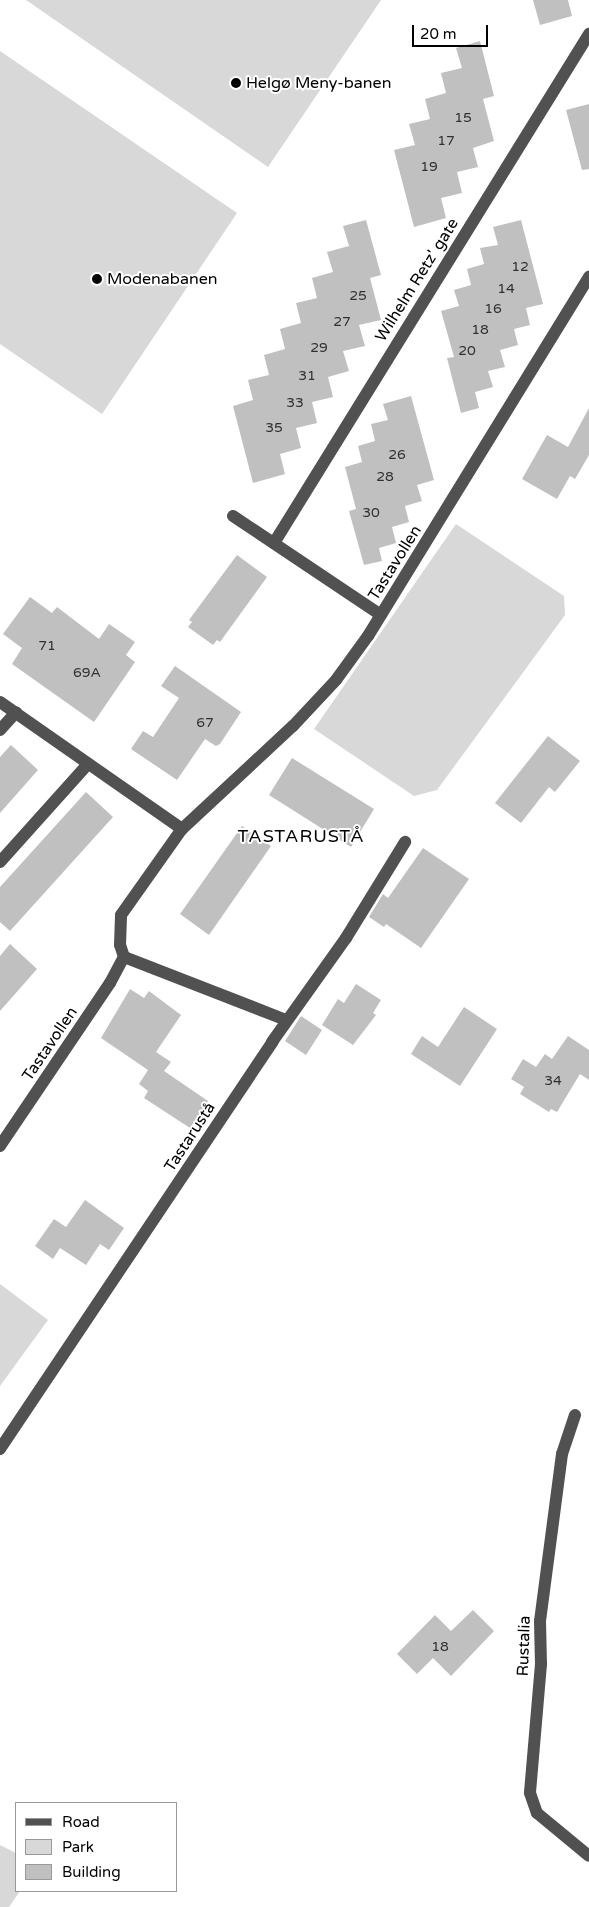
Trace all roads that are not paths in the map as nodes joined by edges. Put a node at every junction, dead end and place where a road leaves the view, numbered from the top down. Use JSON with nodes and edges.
{"nodes":[{"id":1,"x":589,"y":34,"type":"edge"},
{"id":2,"x":589,"y":277,"type":"edge"},
{"id":3,"x":233,"y":516,"type":"dead end"},
{"id":4,"x":274,"y":543,"type":"junction"},
{"id":5,"x":381,"y":615,"type":"junction"},
{"id":6,"x":0,"y":702,"type":"edge"},
{"id":7,"x":16,"y":712,"type":"junction"},
{"id":8,"x":0,"y":730,"type":"edge"},
{"id":9,"x":88,"y":764,"type":"junction"},
{"id":10,"x":182,"y":829,"type":"junction"},
{"id":11,"x":405,"y":842,"type":"dead end"},
{"id":12,"x":0,"y":862,"type":"edge"},
{"id":13,"x":124,"y":957,"type":"junction"},
{"id":14,"x":286,"y":1020,"type":"junction"},
{"id":15,"x":0,"y":1146,"type":"edge"},
{"id":16,"x":576,"y":1415,"type":"dead end"},
{"id":17,"x":0,"y":1449,"type":"edge"},
{"id":18,"x":589,"y":1856,"type":"edge"}],
"edges":[{"from":1,"to":4,"type":"street","name":"Wilhelm Retz' gate"},
{"from":2,"to":5,"type":"street","name":"Tastavollen"},
{"from":3,"to":4,"type":"street"},
{"from":4,"to":5,"type":"street"},
{"from":5,"to":10,"type":"street","name":"Tastavollen"},
{"from":6,"to":7,"type":"street"},
{"from":7,"to":8,"type":"street"},
{"from":7,"to":9,"type":"street"},
{"from":9,"to":10,"type":"street"},
{"from":9,"to":12,"type":"street"},
{"from":10,"to":13,"type":"street","name":"Tastavollen"},
{"from":11,"to":14,"type":"street","name":"Tastarustå"},
{"from":13,"to":14,"type":"street"},
{"from":13,"to":15,"type":"street","name":"Tastavollen"},
{"from":14,"to":17,"type":"street","name":"Tastarustå"},
{"from":16,"to":18,"type":"street","name":"Rustalia"}]}
